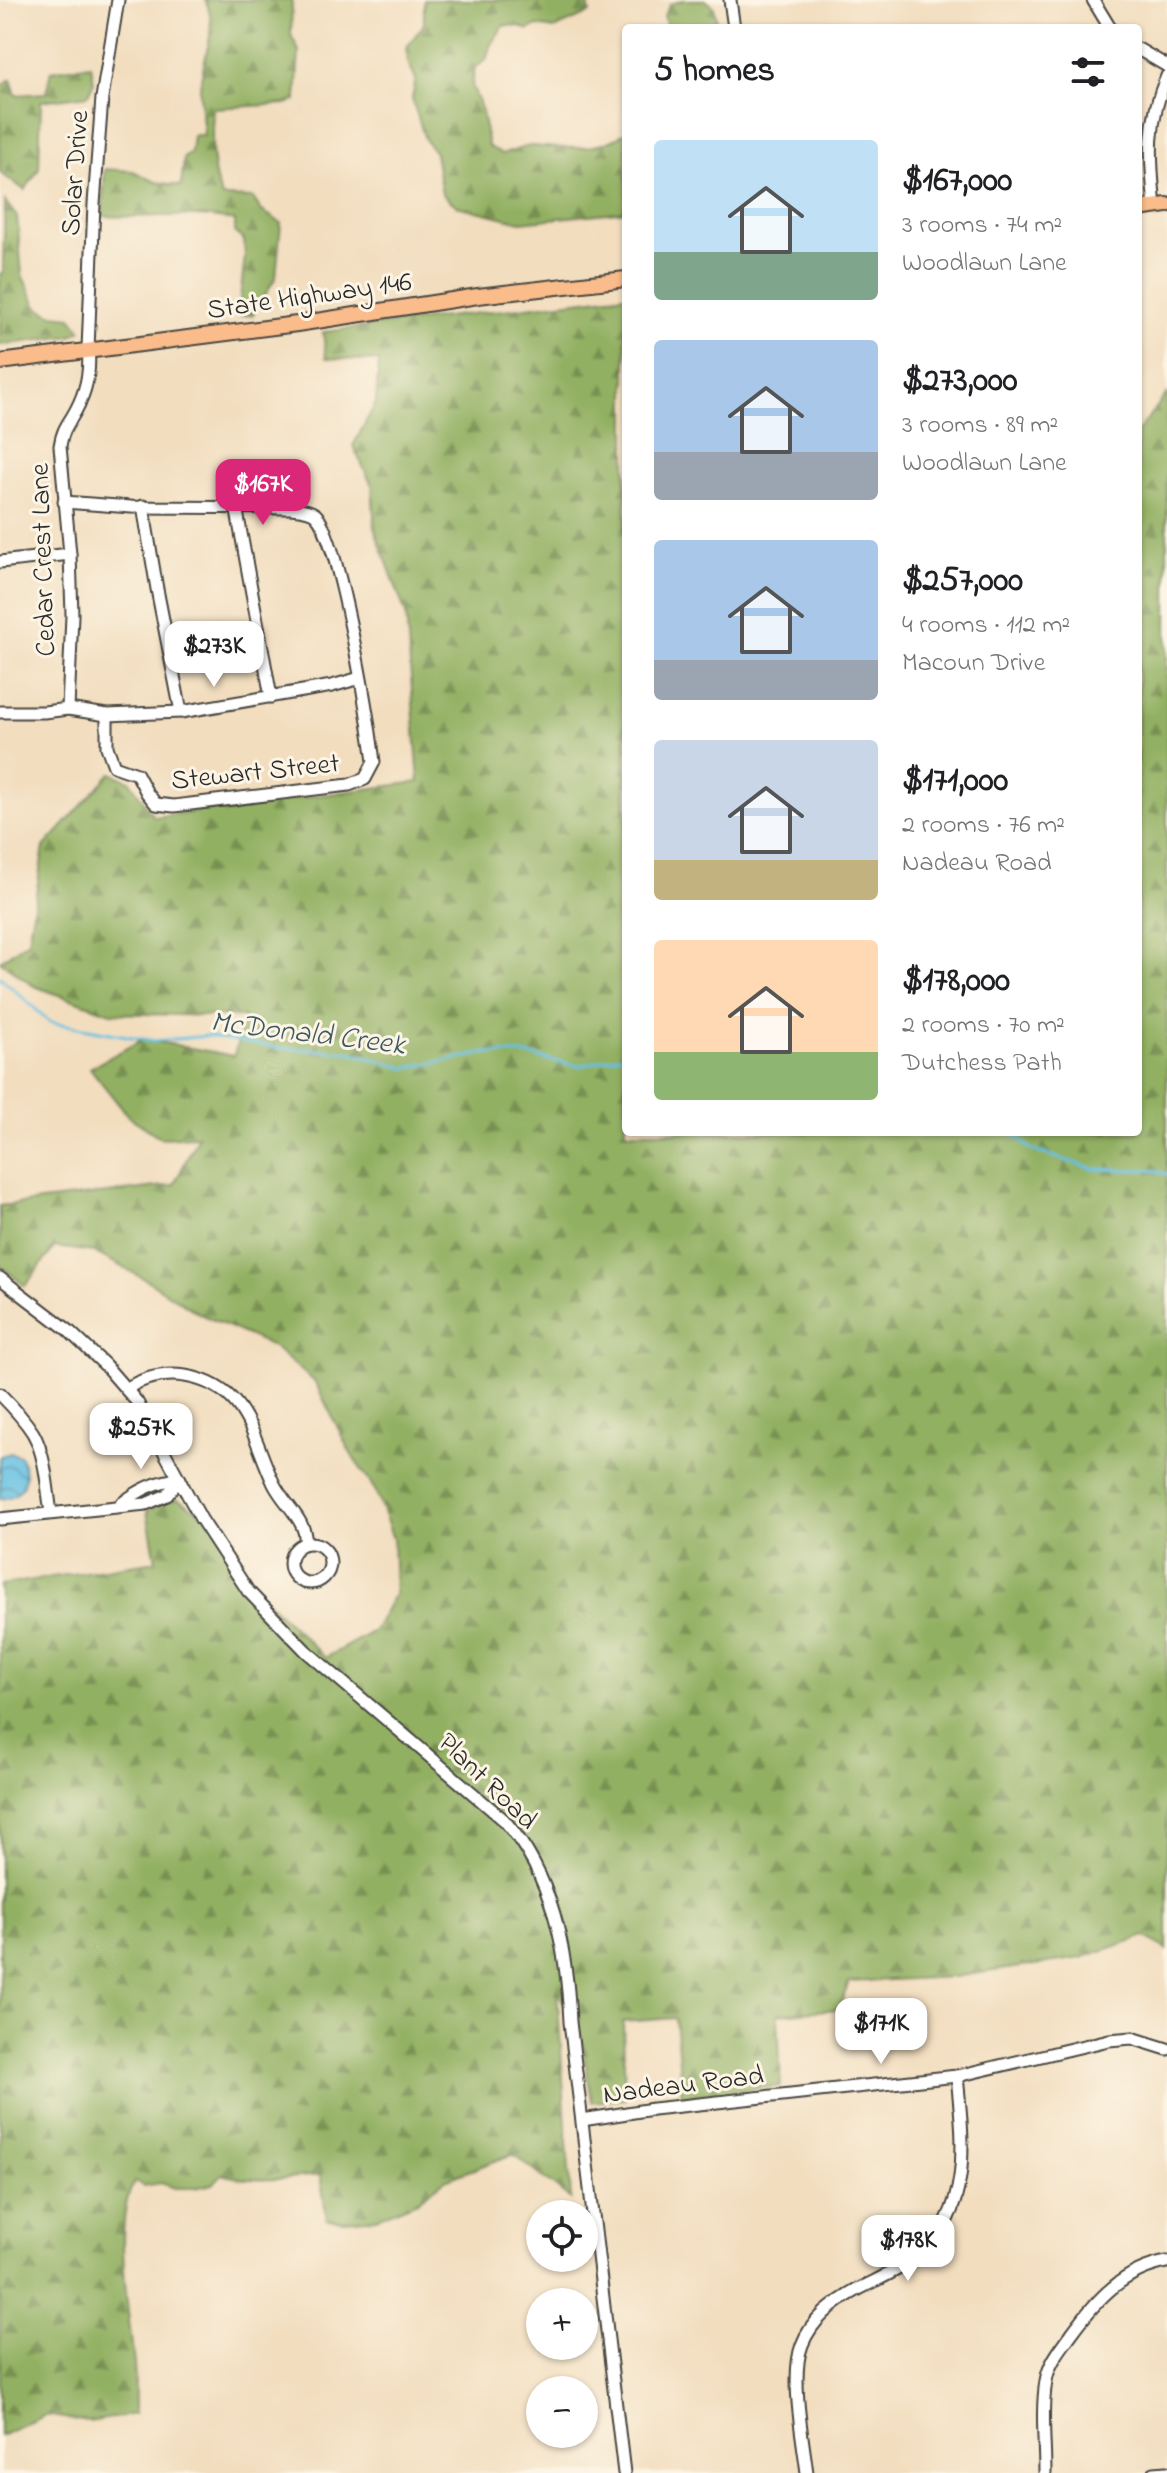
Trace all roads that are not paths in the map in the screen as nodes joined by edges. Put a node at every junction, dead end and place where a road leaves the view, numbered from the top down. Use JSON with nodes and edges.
{"nodes":[{"id":1,"x":115,"y":0,"type":"edge"},
{"id":2,"x":730,"y":0,"type":"edge"},
{"id":3,"x":1093,"y":0,"type":"edge"},
{"id":4,"x":733,"y":24,"type":"edge"},
{"id":5,"x":1108,"y":24,"type":"edge"},
{"id":6,"x":1142,"y":51,"type":"edge"},
{"id":7,"x":1167,"y":66,"type":"edge"},
{"id":8,"x":1167,"y":76,"type":"edge"},
{"id":9,"x":1161,"y":206,"type":"edge"},
{"id":10,"x":622,"y":279,"type":"edge"},
{"id":11,"x":88,"y":349,"type":"junction"},
{"id":12,"x":0,"y":362,"type":"edge"},
{"id":13,"x":64,"y":502,"type":"junction"},
{"id":14,"x":143,"y":506,"type":"junction"},
{"id":15,"x":236,"y":506,"type":"junction"},
{"id":16,"x":70,"y":554,"type":"junction"},
{"id":17,"x":0,"y":562,"type":"edge"},
{"id":18,"x":360,"y":678,"type":"junction"},
{"id":19,"x":271,"y":697,"type":"junction"},
{"id":20,"x":68,"y":709,"type":"junction"},
{"id":21,"x":0,"y":712,"type":"edge"},
{"id":22,"x":181,"y":712,"type":"junction"},
{"id":23,"x":107,"y":715,"type":"junction"},
{"id":24,"x":0,"y":1278,"type":"edge"},
{"id":25,"x":126,"y":1389,"type":"junction"},
{"id":26,"x":0,"y":1394,"type":"edge"},
{"id":27,"x":180,"y":1479,"type":"junction"},
{"id":28,"x":51,"y":1513,"type":"junction"},
{"id":29,"x":0,"y":1519,"type":"edge"},
{"id":30,"x":305,"y":1543,"type":"dead end"},
{"id":31,"x":1167,"y":2049,"type":"edge"},
{"id":32,"x":957,"y":2076,"type":"junction"},
{"id":33,"x":582,"y":2120,"type":"junction"},
{"id":34,"x":1167,"y":2262,"type":"edge"},
{"id":35,"x":1167,"y":2472,"type":"edge"},
{"id":36,"x":624,"y":2473,"type":"edge"},
{"id":37,"x":807,"y":2473,"type":"edge"},
{"id":38,"x":1045,"y":2473,"type":"edge"},
{"id":39,"x":1154,"y":2473,"type":"edge"}],
"edges":[{"from":1,"to":11,"type":"street","name":"Solar Drive"},
{"from":2,"to":4,"type":"street"},
{"from":3,"to":5,"type":"street"},
{"from":6,"to":7,"type":"street"},
{"from":8,"to":9,"type":"street"},
{"from":10,"to":11,"type":"main road","name":"State Highway 146"},
{"from":11,"to":12,"type":"main road","name":"State Highway 146"},
{"from":11,"to":13,"type":"street","name":"Cedar Crest Lane"},
{"from":13,"to":14,"type":"street"},
{"from":13,"to":16,"type":"street","name":"Cedar Crest Lane"},
{"from":14,"to":15,"type":"street"},
{"from":14,"to":22,"type":"street"},
{"from":15,"to":18,"type":"street"},
{"from":15,"to":19,"type":"street"},
{"from":16,"to":17,"type":"street"},
{"from":16,"to":20,"type":"street","name":"Cedar Crest Lane"},
{"from":18,"to":19,"type":"street"},
{"from":18,"to":23,"type":"street","name":"Stewart Street"},
{"from":19,"to":22,"type":"street"},
{"from":20,"to":21,"type":"street"},
{"from":20,"to":23,"type":"street"},
{"from":22,"to":23,"type":"street"},
{"from":24,"to":25,"type":"street","name":"Plant Road"},
{"from":25,"to":27,"type":"street","name":"Plant Road"},
{"from":25,"to":30,"type":"street"},
{"from":26,"to":28,"type":"street"},
{"from":27,"to":28,"type":"street"},
{"from":27,"to":33,"type":"street","name":"Plant Road"},
{"from":28,"to":29,"type":"street"},
{"from":31,"to":32,"type":"street","name":"Nadeau Road"},
{"from":32,"to":33,"type":"street","name":"Nadeau Road"},
{"from":32,"to":37,"type":"street"},
{"from":33,"to":36,"type":"street","name":"Plant Road"},
{"from":34,"to":38,"type":"street"},
{"from":35,"to":39,"type":"street"}]}
